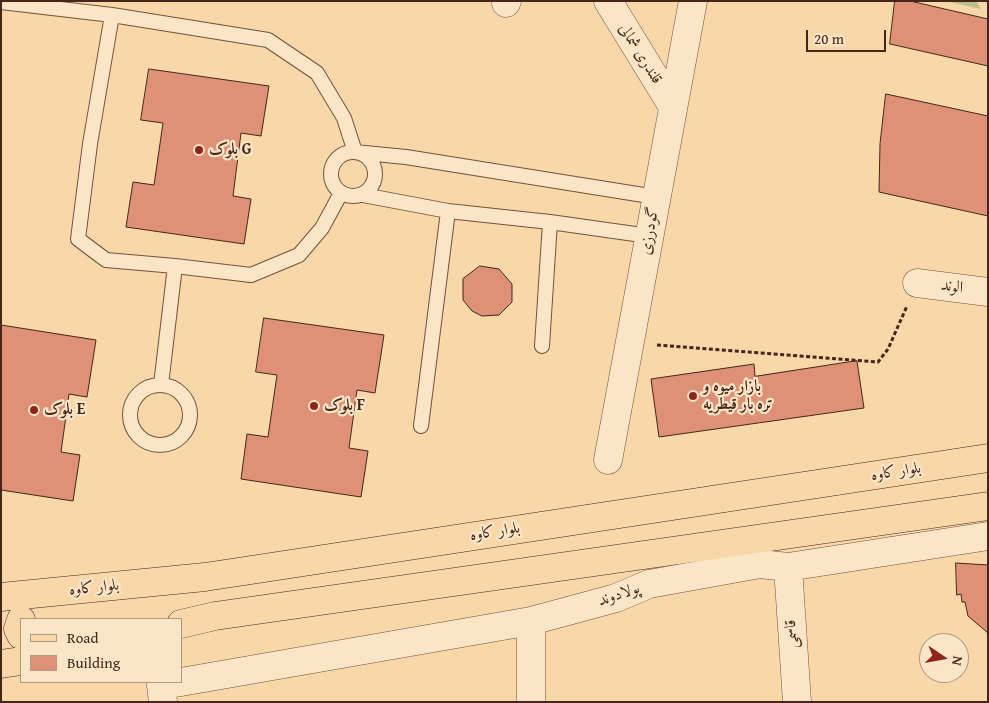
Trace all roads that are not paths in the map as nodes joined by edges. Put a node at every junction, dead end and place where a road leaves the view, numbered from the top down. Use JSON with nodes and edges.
{"nodes":[{"id":1,"x":608,"y":1,"type":"edge"},
{"id":2,"x":693,"y":1,"type":"edge"},
{"id":3,"x":1,"y":2,"type":"edge"},
{"id":4,"x":112,"y":15,"type":"junction"},
{"id":5,"x":673,"y":107,"type":"junction"},
{"id":6,"x":355,"y":152,"type":"junction"},
{"id":7,"x":342,"y":193,"type":"junction"},
{"id":8,"x":363,"y":195,"type":"junction"},
{"id":9,"x":656,"y":197,"type":"junction"},
{"id":10,"x":448,"y":211,"type":"junction"},
{"id":11,"x":550,"y":222,"type":"junction"},
{"id":12,"x":649,"y":236,"type":"junction"},
{"id":13,"x":175,"y":266,"type":"junction"},
{"id":14,"x":917,"y":283,"type":"road end"},
{"id":15,"x":988,"y":292,"type":"edge"},
{"id":16,"x":542,"y":346,"type":"dead end"},
{"id":17,"x":161,"y":385,"type":"junction"},
{"id":18,"x":421,"y":426,"type":"dead end"},
{"id":19,"x":988,"y":458,"type":"edge"},
{"id":20,"x":608,"y":460,"type":"dead end"},
{"id":21,"x":988,"y":506,"type":"edge"},
{"id":22,"x":988,"y":536,"type":"edge"},
{"id":23,"x":788,"y":567,"type":"junction"},
{"id":24,"x":33,"y":594,"type":"junction"},
{"id":25,"x":1,"y":597,"type":"edge"},
{"id":26,"x":22,"y":618,"type":"edge"},
{"id":27,"x":531,"y":620,"type":"junction"},
{"id":28,"x":182,"y":624,"type":"edge"},
{"id":29,"x":20,"y":661,"type":"edge"},
{"id":30,"x":1,"y":664,"type":"edge"},
{"id":31,"x":172,"y":688,"type":"edge"},
{"id":32,"x":531,"y":702,"type":"edge"},
{"id":33,"x":797,"y":702,"type":"edge"}],
"edges":[{"from":1,"to":5,"type":"street","name":"قلندری شمالی"},
{"from":2,"to":5,"type":"street","name":"گودرزی"},
{"from":3,"to":4,"type":"lane"},
{"from":4,"to":6,"type":"lane"},
{"from":4,"to":13,"type":"lane"},
{"from":5,"to":9,"type":"street","name":"گودرزی"},
{"from":6,"to":7,"type":"lane"},
{"from":6,"to":8,"type":"lane"},
{"from":6,"to":9,"type":"lane"},
{"from":7,"to":8,"type":"lane"},
{"from":7,"to":13,"type":"lane"},
{"from":8,"to":10,"type":"lane"},
{"from":9,"to":12,"type":"street","name":"گودرزی"},
{"from":10,"to":11,"type":"lane"},
{"from":10,"to":18,"type":"lane"},
{"from":11,"to":12,"type":"lane"},
{"from":11,"to":16,"type":"lane"},
{"from":12,"to":20,"type":"street","name":"گودرزی"},
{"from":13,"to":17,"type":"lane"},
{"from":14,"to":15,"type":"street","name":"الوند"},
{"from":17,"to":17,"type":"lane"},
{"from":19,"to":24,"type":"main road","name":"بلوار کاوه"},
{"from":21,"to":28,"type":"main road"},
{"from":22,"to":23,"type":"street","name":"پولادوند"},
{"from":23,"to":27,"type":"street","name":"پولادوند"},
{"from":23,"to":33,"type":"street","name":"قاسمی"},
{"from":24,"to":25,"type":"main road","name":"بلوار کاوه"},
{"from":24,"to":26,"type":"main road"},
{"from":27,"to":31,"type":"street","name":"پولادوند"},
{"from":27,"to":32,"type":"street"},
{"from":29,"to":30,"type":"main road"}]}
